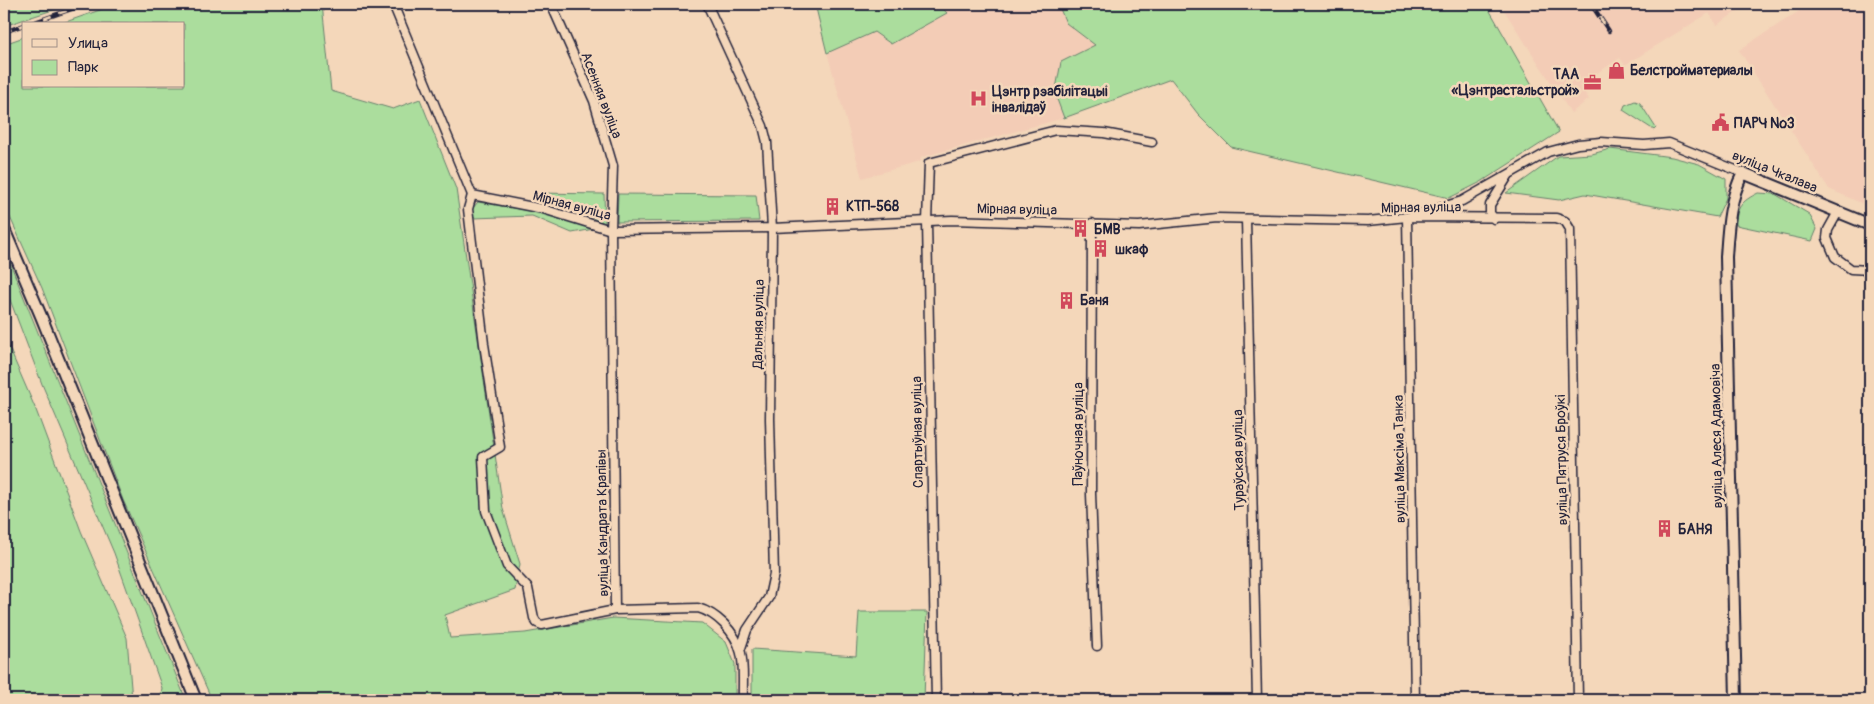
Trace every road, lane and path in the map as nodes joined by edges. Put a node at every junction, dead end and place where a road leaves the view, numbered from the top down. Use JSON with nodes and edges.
{"nodes":[{"id":1,"x":393,"y":4,"type":"edge"},
{"id":2,"x":551,"y":4,"type":"edge"},
{"id":3,"x":707,"y":4,"type":"edge"},
{"id":4,"x":1152,"y":142,"type":"dead end"},
{"id":5,"x":1511,"y":172,"type":"junction"},
{"id":6,"x":1743,"y":173,"type":"junction"},
{"id":7,"x":472,"y":195,"type":"junction"},
{"id":8,"x":1838,"y":212,"type":"junction"},
{"id":9,"x":1407,"y":217,"type":"junction"},
{"id":10,"x":1246,"y":219,"type":"junction"},
{"id":11,"x":1494,"y":219,"type":"junction"},
{"id":12,"x":1566,"y":221,"type":"joint"},
{"id":13,"x":926,"y":222,"type":"junction"},
{"id":14,"x":1092,"y":223,"type":"junction"},
{"id":15,"x":1870,"y":225,"type":"edge"},
{"id":16,"x":772,"y":228,"type":"junction"},
{"id":17,"x":4,"y":229,"type":"edge"},
{"id":18,"x":611,"y":230,"type":"junction"},
{"id":19,"x":1870,"y":270,"type":"edge"},
{"id":20,"x":615,"y":610,"type":"junction"},
{"id":21,"x":1097,"y":646,"type":"dead end"},
{"id":22,"x":741,"y":648,"type":"junction"},
{"id":23,"x":196,"y":700,"type":"edge"},
{"id":24,"x":743,"y":700,"type":"edge"},
{"id":25,"x":936,"y":700,"type":"edge"},
{"id":26,"x":1257,"y":700,"type":"edge"},
{"id":27,"x":1415,"y":700,"type":"edge"},
{"id":28,"x":1578,"y":700,"type":"edge"},
{"id":29,"x":1736,"y":700,"type":"edge"}],
"edges":[{"from":1,"to":7,"type":"street"},
{"from":2,"to":18,"type":"street","name":"Асенняя вуліца"},
{"from":3,"to":16,"type":"street","name":"Дальняя вуліца"},
{"from":4,"to":13,"type":"street","name":"Спартыўная вуліца"},
{"from":5,"to":6,"type":"street","name":"вуліца Чкалава"},
{"from":5,"to":9,"type":"street"},
{"from":5,"to":11,"type":"street"},
{"from":6,"to":8,"type":"street","name":"вуліца Чкалава"},
{"from":6,"to":29,"type":"street","name":"вуліца Алеся Адамовіча"},
{"from":7,"to":18,"type":"street","name":"Мірная вуліца"},
{"from":7,"to":20,"type":"street","name":"вуліца Кандрата Крапівы"},
{"from":8,"to":15,"type":"street","name":"вуліца Чкалава"},
{"from":8,"to":19,"type":"street"},
{"from":9,"to":10,"type":"street","name":"Мірная вуліца"},
{"from":9,"to":11,"type":"street","name":"Мірная вуліца"},
{"from":9,"to":27,"type":"street","name":"вуліца Максіма Танка"},
{"from":10,"to":14,"type":"street","name":"Мірная вуліца"},
{"from":10,"to":26,"type":"street","name":"Тураўская вуліца"},
{"from":11,"to":12,"type":"street","name":"Мірная вуліца"},
{"from":12,"to":28,"type":"street","name":"вуліца Пятруся Броўкі"},
{"from":13,"to":14,"type":"street","name":"Мірная вуліца"},
{"from":13,"to":16,"type":"street","name":"Мірная вуліца"},
{"from":13,"to":25,"type":"street","name":"Спартыўная вуліца"},
{"from":14,"to":21,"type":"street","name":"Паўночная вуліца"},
{"from":16,"to":18,"type":"street","name":"Мірная вуліца"},
{"from":16,"to":22,"type":"street","name":"Дальняя вуліца"},
{"from":17,"to":23,"type":"street"},
{"from":18,"to":20,"type":"street","name":"вуліца Кандрата Крапівы"},
{"from":20,"to":22,"type":"street"},
{"from":22,"to":24,"type":"street"}]}
